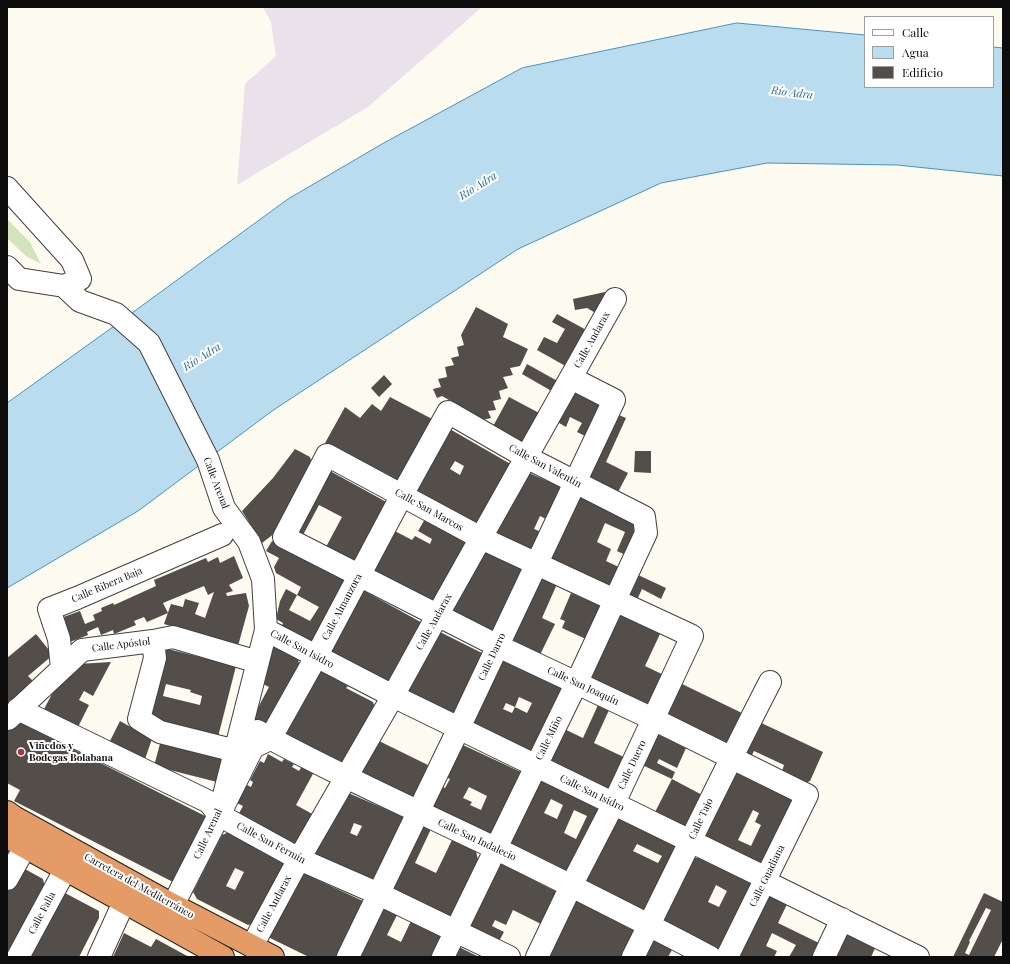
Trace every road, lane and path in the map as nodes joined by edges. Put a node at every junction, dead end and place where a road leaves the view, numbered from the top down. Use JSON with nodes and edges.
{"nodes":[{"id":1,"x":7,"y":188,"type":"edge"},
{"id":2,"x":7,"y":267,"type":"edge"},
{"id":3,"x":64,"y":286,"type":"junction"},
{"id":4,"x":615,"y":299,"type":"dead end"},
{"id":5,"x":571,"y":378,"type":"junction"},
{"id":6,"x":448,"y":412,"type":"joint"},
{"id":7,"x":526,"y":457,"type":"junction"},
{"id":8,"x":576,"y":482,"type":"junction"},
{"id":9,"x":402,"y":494,"type":"junction"},
{"id":10,"x":644,"y":517,"type":"joint"},
{"id":11,"x":222,"y":535,"type":"dead end"},
{"id":12,"x":481,"y":538,"type":"junction"},
{"id":13,"x":536,"y":564,"type":"junction"},
{"id":14,"x":359,"y":575,"type":"junction"},
{"id":15,"x":615,"y":600,"type":"junction"},
{"id":16,"x":437,"y":616,"type":"junction"},
{"id":17,"x":266,"y":630,"type":"junction"},
{"id":18,"x":692,"y":636,"type":"joint"},
{"id":19,"x":153,"y":641,"type":"junction"},
{"id":20,"x":498,"y":646,"type":"junction"},
{"id":21,"x":316,"y":657,"type":"junction"},
{"id":22,"x":258,"y":662,"type":"junction"},
{"id":23,"x":62,"y":668,"type":"junction"},
{"id":24,"x":577,"y":682,"type":"junction"},
{"id":25,"x":770,"y":682,"type":"dead end"},
{"id":26,"x":393,"y":696,"type":"junction"},
{"id":27,"x":12,"y":714,"type":"edge"},
{"id":28,"x":653,"y":719,"type":"junction"},
{"id":29,"x":242,"y":724,"type":"junction"},
{"id":30,"x":459,"y":728,"type":"junction"},
{"id":31,"x":270,"y":739,"type":"junction"},
{"id":32,"x":236,"y":751,"type":"junction"},
{"id":33,"x":730,"y":758,"type":"junction"},
{"id":34,"x":535,"y":766,"type":"junction"},
{"id":35,"x":346,"y":778,"type":"junction"},
{"id":36,"x":807,"y":795,"type":"joint"},
{"id":37,"x":614,"y":803,"type":"junction"},
{"id":38,"x":7,"y":812,"type":"edge"},
{"id":39,"x":418,"y":812,"type":"junction"},
{"id":40,"x":219,"y":815,"type":"junction"},
{"id":41,"x":16,"y":842,"type":"edge"},
{"id":42,"x":690,"y":842,"type":"junction"},
{"id":43,"x":496,"y":849,"type":"junction"},
{"id":44,"x":299,"y":859,"type":"junction"},
{"id":45,"x":66,"y":870,"type":"junction"},
{"id":46,"x":766,"y":878,"type":"junction"},
{"id":47,"x":7,"y":879,"type":"edge"},
{"id":48,"x":571,"y":886,"type":"junction"},
{"id":49,"x":379,"y":894,"type":"junction"},
{"id":50,"x":124,"y":902,"type":"junction"},
{"id":51,"x":173,"y":905,"type":"junction"},
{"id":52,"x":842,"y":920,"type":"junction"},
{"id":53,"x":649,"y":925,"type":"junction"},
{"id":54,"x":456,"y":931,"type":"junction"},
{"id":55,"x":252,"y":946,"type":"junction"},
{"id":56,"x":18,"y":957,"type":"edge"},
{"id":57,"x":99,"y":957,"type":"edge"},
{"id":58,"x":221,"y":957,"type":"edge"},
{"id":59,"x":274,"y":957,"type":"edge"},
{"id":60,"x":348,"y":957,"type":"edge"},
{"id":61,"x":443,"y":957,"type":"edge"},
{"id":62,"x":509,"y":957,"type":"edge"},
{"id":63,"x":537,"y":957,"type":"edge"},
{"id":64,"x":633,"y":957,"type":"edge"},
{"id":65,"x":710,"y":957,"type":"edge"},
{"id":66,"x":727,"y":957,"type":"edge"},
{"id":67,"x":824,"y":957,"type":"edge"},
{"id":68,"x":917,"y":957,"type":"edge"}],
"edges":[{"from":1,"to":3,"type":"street"},
{"from":2,"to":3,"type":"street"},
{"from":3,"to":17,"type":"street","name":"Calle Arenal"},
{"from":4,"to":5,"type":"street","name":"Calle Andarax"},
{"from":5,"to":7,"type":"street","name":"Calle Andarax"},
{"from":5,"to":8,"type":"street","name":"Calle Darro"},
{"from":6,"to":7,"type":"street","name":"Calle San Valentín"},
{"from":6,"to":9,"type":"street","name":"Calle Almanzora"},
{"from":7,"to":8,"type":"street","name":"Calle San Valentín"},
{"from":7,"to":12,"type":"street","name":"Calle Andarax"},
{"from":8,"to":10,"type":"street","name":"Calle San Valentín"},
{"from":8,"to":13,"type":"street","name":"Calle Darro"},
{"from":9,"to":12,"type":"street","name":"Calle San Marcos"},
{"from":9,"to":14,"type":"street","name":"Calle Almanzora"},
{"from":9,"to":14,"type":"street","name":"Calle San Marcos"},
{"from":10,"to":15,"type":"street","name":"Calle Miño"},
{"from":11,"to":23,"type":"street","name":"Calle Ribera Baja"},
{"from":12,"to":13,"type":"street","name":"Calle San Marcos"},
{"from":12,"to":16,"type":"street","name":"Calle Andarax"},
{"from":13,"to":15,"type":"street","name":"Calle San Marcos"},
{"from":13,"to":20,"type":"street","name":"Calle Darro"},
{"from":14,"to":16,"type":"street","name":"Calle San Joaquín"},
{"from":14,"to":21,"type":"street","name":"Calle Almanzora"},
{"from":15,"to":18,"type":"street","name":"Calle San Marcos"},
{"from":15,"to":24,"type":"street","name":"Calle Miño"},
{"from":16,"to":20,"type":"street","name":"Calle San Joaquín"},
{"from":16,"to":26,"type":"street","name":"Calle Andarax"},
{"from":17,"to":21,"type":"street","name":"Calle San Isidro"},
{"from":17,"to":22,"type":"street","name":"Calle Arenal"},
{"from":18,"to":28,"type":"street","name":"Calle Duero"},
{"from":19,"to":22,"type":"street","name":"Calle Apóstol"},
{"from":19,"to":23,"type":"street","name":"Calle Apóstol"},
{"from":19,"to":32,"type":"street"},
{"from":20,"to":24,"type":"street","name":"Calle San Joaquín"},
{"from":20,"to":30,"type":"street","name":"Calle Darro"},
{"from":21,"to":26,"type":"street","name":"Calle San Isidro"},
{"from":21,"to":31,"type":"street","name":"Calle Almanzora"},
{"from":22,"to":29,"type":"street","name":"Calle Arenal"},
{"from":23,"to":27,"type":"street","name":"Calle Apóstol"},
{"from":24,"to":28,"type":"street","name":"Calle San Joaquín"},
{"from":24,"to":34,"type":"street","name":"Calle Miño"},
{"from":25,"to":33,"type":"street","name":"Calle Tajo"},
{"from":26,"to":30,"type":"street","name":"Calle San Isidro"},
{"from":26,"to":35,"type":"street","name":"Calle Andarax"},
{"from":27,"to":40,"type":"street","name":"Calle San Fermín"},
{"from":28,"to":33,"type":"street","name":"Calle San Joaquín"},
{"from":28,"to":37,"type":"street","name":"Calle Duero"},
{"from":29,"to":31,"type":"street","name":"Calle San Indalecio"},
{"from":29,"to":32,"type":"street","name":"Calle Arenal"},
{"from":30,"to":34,"type":"street","name":"Calle San Isidro"},
{"from":30,"to":39,"type":"street","name":"Calle Darro"},
{"from":31,"to":35,"type":"street","name":"Calle San Indalecio"},
{"from":31,"to":40,"type":"street"},
{"from":32,"to":40,"type":"street","name":"Calle Arenal"},
{"from":33,"to":36,"type":"street","name":"Calle San Joaquín"},
{"from":33,"to":42,"type":"street","name":"Calle Tajo"},
{"from":34,"to":37,"type":"street","name":"Calle San Isidro"},
{"from":34,"to":43,"type":"street","name":"Calle Miño"},
{"from":35,"to":39,"type":"street","name":"Calle San Indalecio"},
{"from":35,"to":44,"type":"street","name":"Calle Andarax"},
{"from":36,"to":46,"type":"street","name":"Calle Guadiana"},
{"from":37,"to":42,"type":"street","name":"Calle San Isidro"},
{"from":37,"to":48,"type":"street","name":"Calle Duero"},
{"from":38,"to":51,"type":"highway","name":"Carretera del Mediterráneo"},
{"from":39,"to":43,"type":"street","name":"Calle San Indalecio"},
{"from":39,"to":49,"type":"street","name":"Calle Darro"},
{"from":40,"to":44,"type":"street","name":"Calle San Fermín"},
{"from":40,"to":51,"type":"street","name":"Calle Arenal"},
{"from":41,"to":45,"type":"highway"},
{"from":41,"to":47,"type":"street"},
{"from":42,"to":46,"type":"street","name":"Calle San Isidro"},
{"from":42,"to":53,"type":"street","name":"Calle Tajo"},
{"from":43,"to":48,"type":"street","name":"Calle San Indalecio"},
{"from":43,"to":54,"type":"street","name":"Calle Miño"},
{"from":44,"to":49,"type":"street","name":"Calle San Fermín"},
{"from":44,"to":55,"type":"street","name":"Calle Andarax"},
{"from":45,"to":50,"type":"highway"},
{"from":45,"to":56,"type":"street","name":"Calle Falla"},
{"from":46,"to":52,"type":"street","name":"Calle San Isidro"},
{"from":46,"to":66,"type":"street","name":"Calle Guadiana"},
{"from":48,"to":53,"type":"street","name":"Calle San Indalecio"},
{"from":48,"to":63,"type":"street","name":"Calle Duero"},
{"from":49,"to":54,"type":"street","name":"Calle San Fermín"},
{"from":49,"to":60,"type":"street","name":"Calle Darro"},
{"from":50,"to":57,"type":"street"},
{"from":50,"to":58,"type":"highway"},
{"from":51,"to":55,"type":"highway","name":"Carretera del Mediterráneo"},
{"from":52,"to":67,"type":"street"},
{"from":52,"to":68,"type":"street","name":"Calle San Isidro"},
{"from":53,"to":64,"type":"street","name":"Calle Tajo"},
{"from":53,"to":65,"type":"street","name":"Calle San Indalecio"},
{"from":54,"to":61,"type":"street","name":"Calle Miño"},
{"from":54,"to":62,"type":"street","name":"Calle San Fermín"},
{"from":55,"to":59,"type":"highway","name":"Carretera del Mediterráneo"}]}
